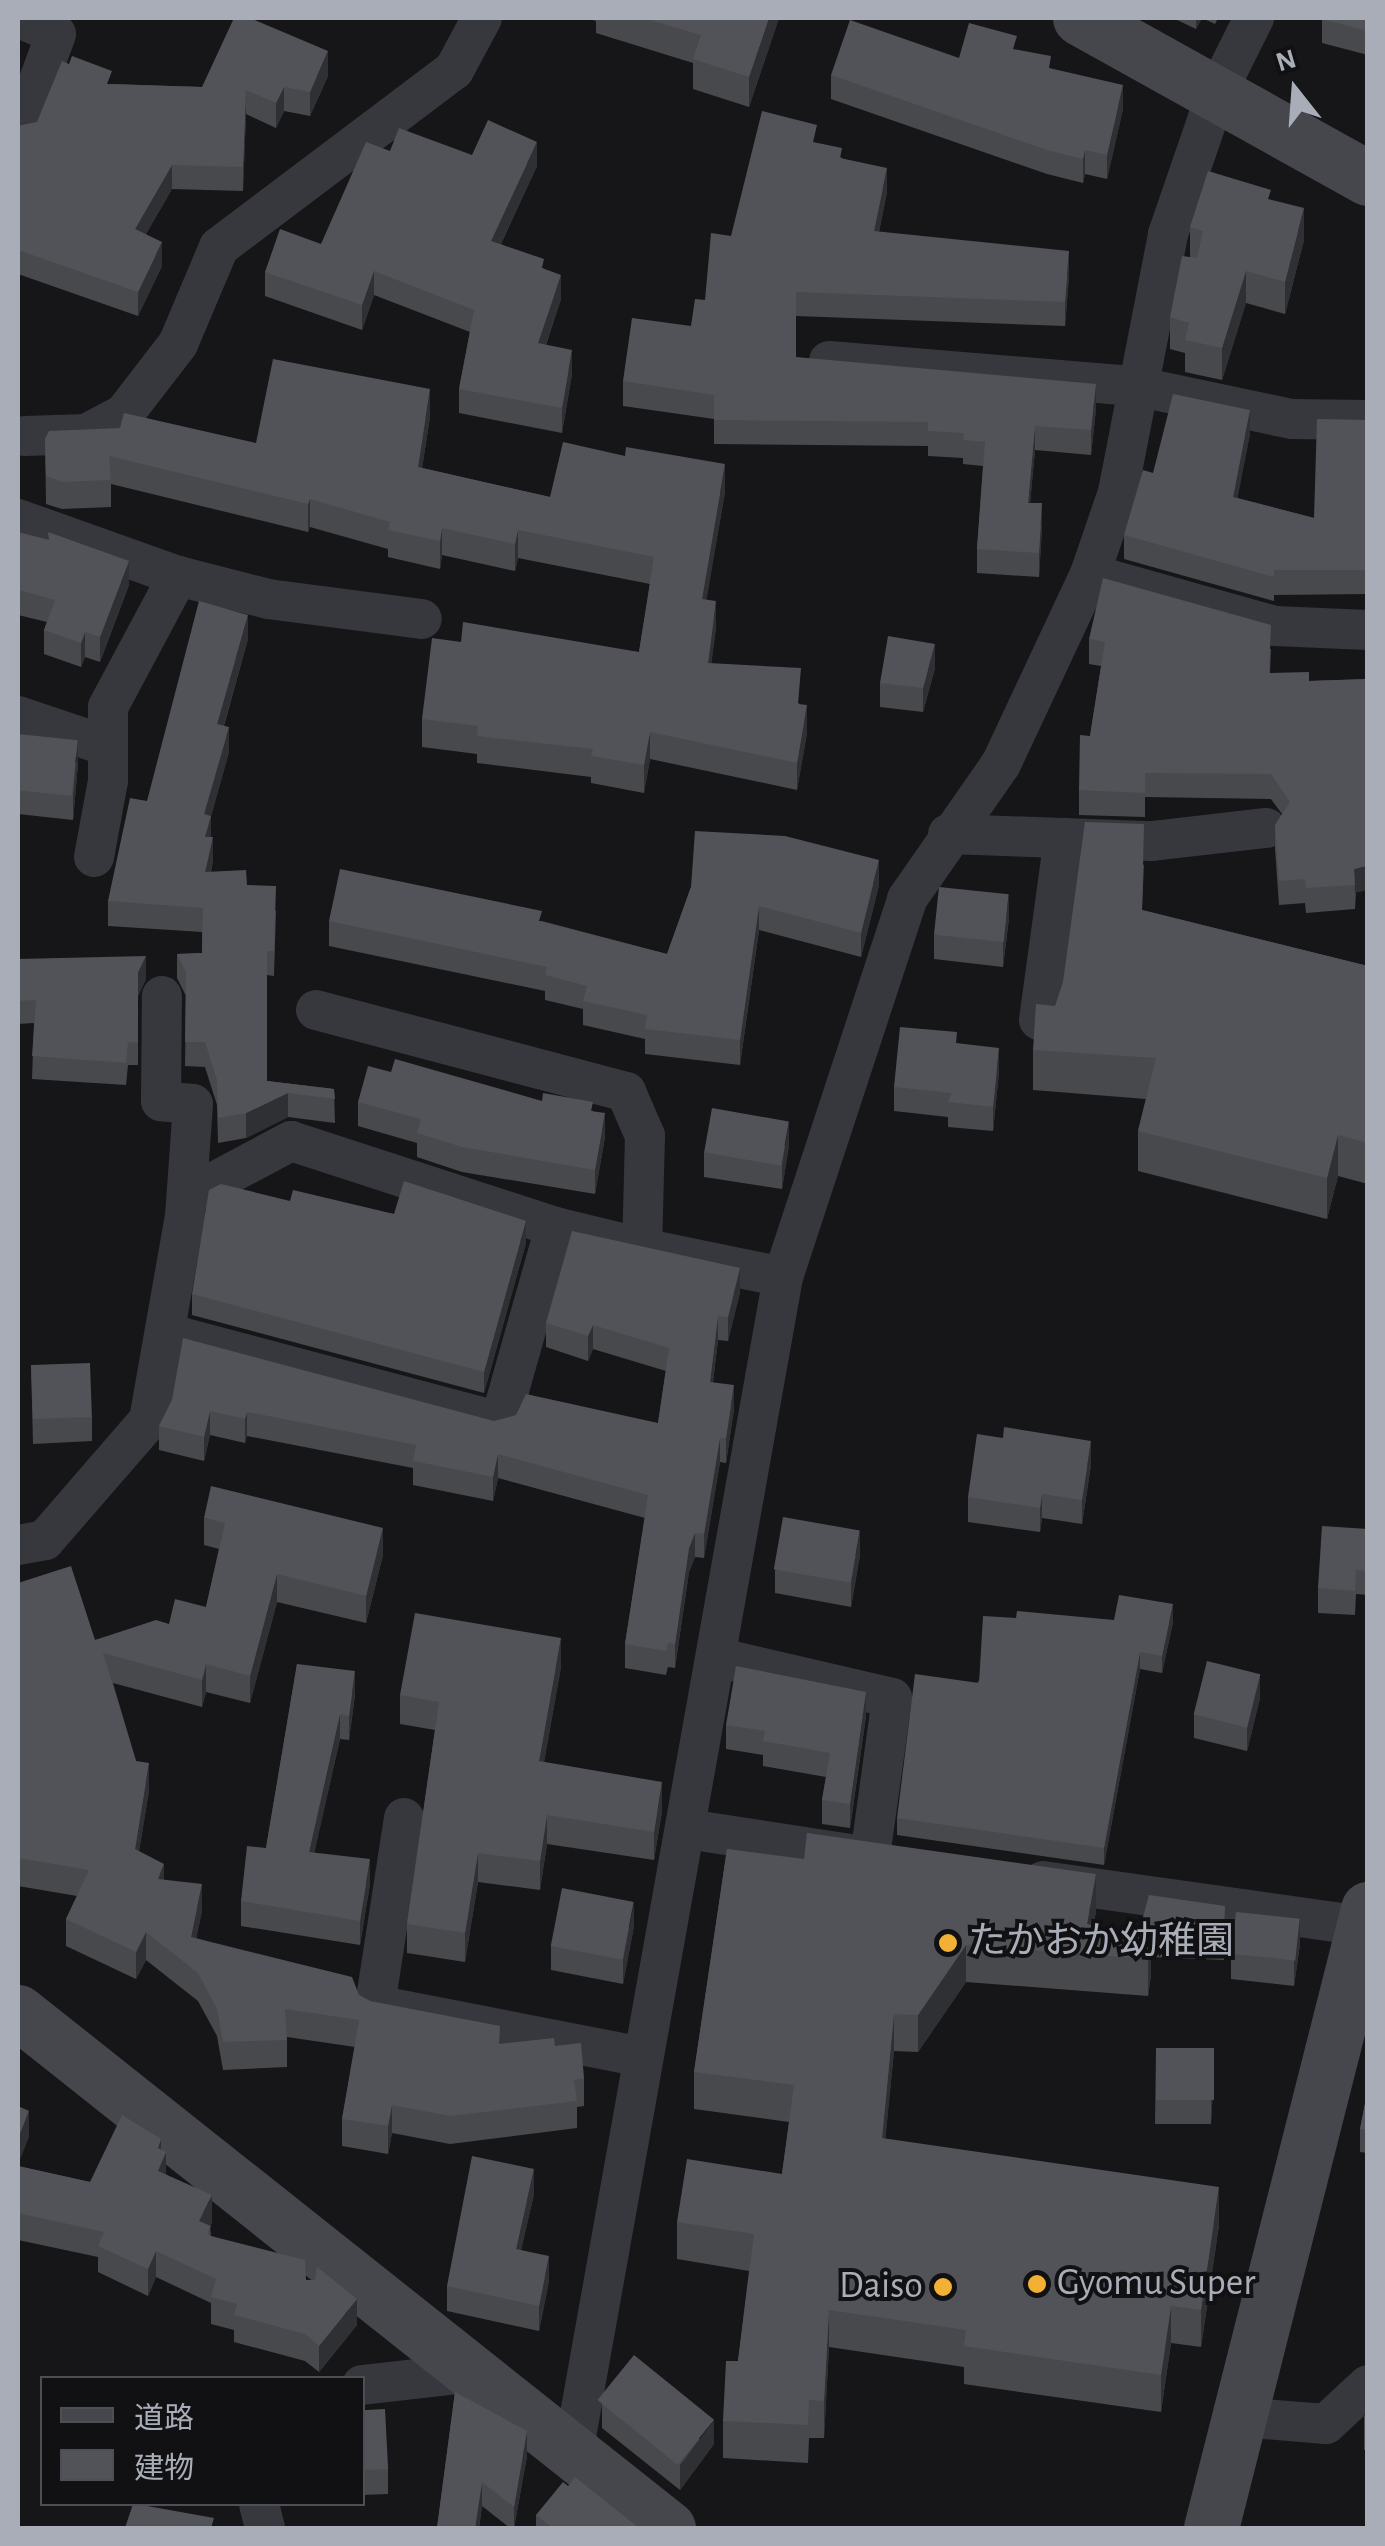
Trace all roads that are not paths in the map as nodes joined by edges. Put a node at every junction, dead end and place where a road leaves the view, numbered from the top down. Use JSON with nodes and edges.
{"nodes":[{"id":1,"x":19,"y":18,"type":"edge"},
{"id":2,"x":482,"y":18,"type":"edge"},
{"id":3,"x":1080,"y":18,"type":"edge"},
{"id":4,"x":1254,"y":18,"type":"edge"},
{"id":5,"x":1217,"y":92,"type":"junction"},
{"id":6,"x":22,"y":128,"type":"edge"},
{"id":7,"x":1368,"y":178,"type":"edge"},
{"id":8,"x":829,"y":361,"type":"edge"},
{"id":9,"x":1135,"y":386,"type":"junction"},
{"id":10,"x":1368,"y":420,"type":"edge"},
{"id":11,"x":20,"y":431,"type":"edge"},
{"id":12,"x":18,"y":518,"type":"edge"},
{"id":13,"x":1090,"y":574,"type":"junction"},
{"id":14,"x":178,"y":576,"type":"junction"},
{"id":15,"x":422,"y":619,"type":"dead end"},
{"id":16,"x":1368,"y":630,"type":"edge"},
{"id":17,"x":18,"y":716,"type":"edge"},
{"id":18,"x":104,"y":744,"type":"junction"},
{"id":19,"x":1266,"y":828,"type":"dead end"},
{"id":20,"x":948,"y":834,"type":"junction"},
{"id":21,"x":1064,"y":838,"type":"junction"},
{"id":22,"x":94,"y":857,"type":"dead end"},
{"id":23,"x":162,"y":996,"type":"dead end"},
{"id":24,"x":316,"y":1010,"type":"dead end"},
{"id":25,"x":1039,"y":1020,"type":"edge"},
{"id":26,"x":188,"y":1196,"type":"junction"},
{"id":27,"x":555,"y":1227,"type":"junction"},
{"id":28,"x":642,"y":1248,"type":"junction"},
{"id":29,"x":783,"y":1277,"type":"junction"},
{"id":30,"x":166,"y":1334,"type":"junction"},
{"id":31,"x":18,"y":1545,"type":"edge"},
{"id":32,"x":716,"y":1656,"type":"junction"},
{"id":33,"x":404,"y":1818,"type":"dead end"},
{"id":34,"x":688,"y":1829,"type":"junction"},
{"id":35,"x":870,"y":1857,"type":"junction"},
{"id":36,"x":910,"y":1862,"type":"edge"},
{"id":37,"x":1008,"y":1876,"type":"edge"},
{"id":38,"x":1365,"y":1918,"type":"edge"},
{"id":39,"x":18,"y":2012,"type":"edge"},
{"id":40,"x":643,"y":2057,"type":"junction"},
{"id":41,"x":467,"y":2373,"type":"junction"},
{"id":42,"x":365,"y":2385,"type":"edge"},
{"id":43,"x":1368,"y":2386,"type":"edge"},
{"id":44,"x":1240,"y":2417,"type":"junction"},
{"id":45,"x":574,"y":2448,"type":"junction"},
{"id":46,"x":668,"y":2528,"type":"edge"},
{"id":47,"x":1211,"y":2528,"type":"edge"}],
"edges":[{"from":1,"to":6,"type":"street"},
{"from":2,"to":11,"type":"street"},
{"from":3,"to":5,"type":"street"},
{"from":4,"to":5,"type":"street"},
{"from":5,"to":7,"type":"street"},
{"from":5,"to":9,"type":"street"},
{"from":8,"to":9,"type":"street"},
{"from":9,"to":10,"type":"street"},
{"from":9,"to":13,"type":"street"},
{"from":12,"to":14,"type":"street"},
{"from":13,"to":16,"type":"street"},
{"from":13,"to":20,"type":"street"},
{"from":14,"to":15,"type":"street"},
{"from":14,"to":18,"type":"street"},
{"from":17,"to":18,"type":"street"},
{"from":18,"to":22,"type":"street"},
{"from":19,"to":21,"type":"street"},
{"from":20,"to":21,"type":"street"},
{"from":20,"to":29,"type":"street"},
{"from":21,"to":25,"type":"street"},
{"from":23,"to":26,"type":"street"},
{"from":24,"to":28,"type":"street"},
{"from":26,"to":27,"type":"street"},
{"from":26,"to":30,"type":"street"},
{"from":27,"to":28,"type":"street"},
{"from":27,"to":30,"type":"street"},
{"from":28,"to":29,"type":"street"},
{"from":29,"to":32,"type":"street"},
{"from":30,"to":31,"type":"street"},
{"from":32,"to":34,"type":"street"},
{"from":32,"to":35,"type":"street"},
{"from":33,"to":40,"type":"street"},
{"from":34,"to":35,"type":"street"},
{"from":34,"to":40,"type":"street"},
{"from":35,"to":36,"type":"street"},
{"from":37,"to":38,"type":"street"},
{"from":38,"to":44,"type":"street"},
{"from":39,"to":41,"type":"street"},
{"from":40,"to":45,"type":"street"},
{"from":41,"to":42,"type":"street"},
{"from":41,"to":45,"type":"street"},
{"from":43,"to":44,"type":"street"},
{"from":44,"to":47,"type":"street"},
{"from":45,"to":46,"type":"street"}]}
